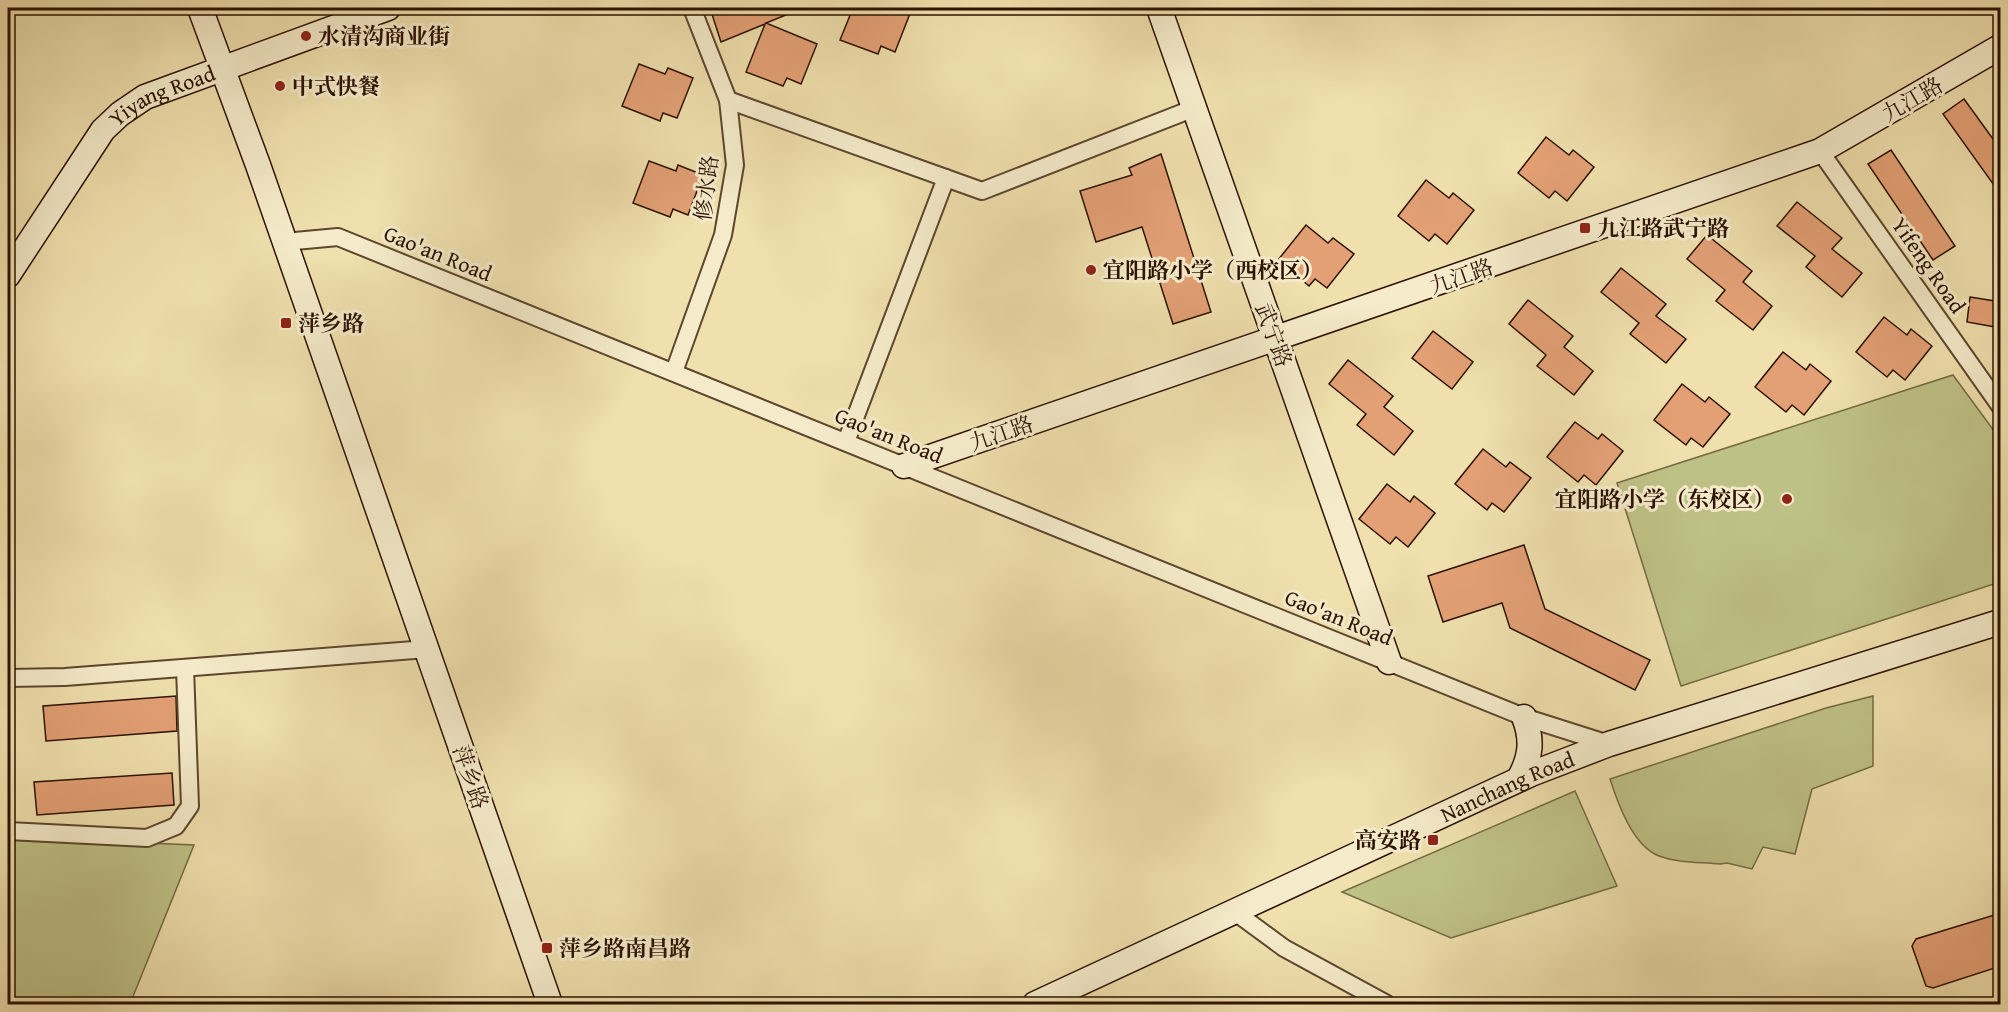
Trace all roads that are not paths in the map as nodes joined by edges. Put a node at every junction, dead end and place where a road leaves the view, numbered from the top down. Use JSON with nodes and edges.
{"nodes":[{"id":1,"x":200,"y":8,"type":"edge"},
{"id":2,"x":388,"y":8,"type":"edge"},
{"id":3,"x":692,"y":8,"type":"edge"},
{"id":4,"x":1159,"y":8,"type":"edge"},
{"id":5,"x":2001,"y":47,"type":"edge"},
{"id":6,"x":222,"y":67,"type":"junction"},
{"id":7,"x":728,"y":100,"type":"junction"},
{"id":8,"x":1192,"y":109,"type":"junction"},
{"id":9,"x":1820,"y":151,"type":"junction"},
{"id":10,"x":946,"y":178,"type":"junction"},
{"id":11,"x":284,"y":242,"type":"junction"},
{"id":12,"x":8,"y":275,"type":"edge"},
{"id":13,"x":1275,"y":340,"type":"junction"},
{"id":14,"x":674,"y":372,"type":"junction"},
{"id":15,"x":2001,"y":406,"type":"edge"},
{"id":16,"x":846,"y":442,"type":"junction"},
{"id":17,"x":904,"y":466,"type":"junction"},
{"id":18,"x":2001,"y":622,"type":"edge"},
{"id":19,"x":427,"y":649,"type":"junction"},
{"id":20,"x":1389,"y":662,"type":"junction"},
{"id":21,"x":185,"y":668,"type":"junction"},
{"id":22,"x":8,"y":678,"type":"edge"},
{"id":23,"x":1524,"y":717,"type":"junction"},
{"id":24,"x":1609,"y":744,"type":"junction"},
{"id":25,"x":1520,"y":779,"type":"junction"},
{"id":26,"x":8,"y":831,"type":"edge"},
{"id":27,"x":1235,"y":912,"type":"junction"},
{"id":28,"x":550,"y":1005,"type":"edge"},
{"id":29,"x":1035,"y":1005,"type":"edge"},
{"id":30,"x":1387,"y":1005,"type":"edge"}],
"edges":[{"from":1,"to":6,"type":"street","name":"萍乡路"},
{"from":2,"to":6,"type":"street","name":"Yiyang Road"},
{"from":3,"to":7,"type":"street","name":"修水路"},
{"from":4,"to":8,"type":"street","name":"武宁路"},
{"from":5,"to":9,"type":"street","name":"九江路"},
{"from":6,"to":11,"type":"street","name":"萍乡路"},
{"from":6,"to":12,"type":"street","name":"Yiyang Road"},
{"from":7,"to":10,"type":"street"},
{"from":7,"to":14,"type":"street","name":"修水路"},
{"from":8,"to":10,"type":"street"},
{"from":8,"to":13,"type":"street","name":"武宁路"},
{"from":9,"to":13,"type":"street","name":"九江路"},
{"from":9,"to":15,"type":"street","name":"Yifeng Road"},
{"from":10,"to":16,"type":"street"},
{"from":11,"to":14,"type":"street","name":"Gao'an Road"},
{"from":11,"to":19,"type":"street","name":"萍乡路"},
{"from":13,"to":17,"type":"street","name":"九江路"},
{"from":13,"to":20,"type":"street","name":"武宁路"},
{"from":14,"to":16,"type":"street","name":"Gao'an Road"},
{"from":16,"to":17,"type":"street","name":"Gao'an Road"},
{"from":17,"to":20,"type":"street","name":"Gao'an Road"},
{"from":18,"to":24,"type":"street","name":"Nanchang Road"},
{"from":19,"to":21,"type":"street"},
{"from":19,"to":28,"type":"street","name":"萍乡路"},
{"from":20,"to":23,"type":"street","name":"Gao'an Road"},
{"from":21,"to":22,"type":"street"},
{"from":21,"to":26,"type":"street"},
{"from":23,"to":24,"type":"street","name":"Gao'an Road"},
{"from":23,"to":25,"type":"street"},
{"from":24,"to":25,"type":"street","name":"Nanchang Road"},
{"from":25,"to":27,"type":"street","name":"Nanchang Road"},
{"from":27,"to":29,"type":"street","name":"Nanchang Road"},
{"from":27,"to":30,"type":"street"}]}
